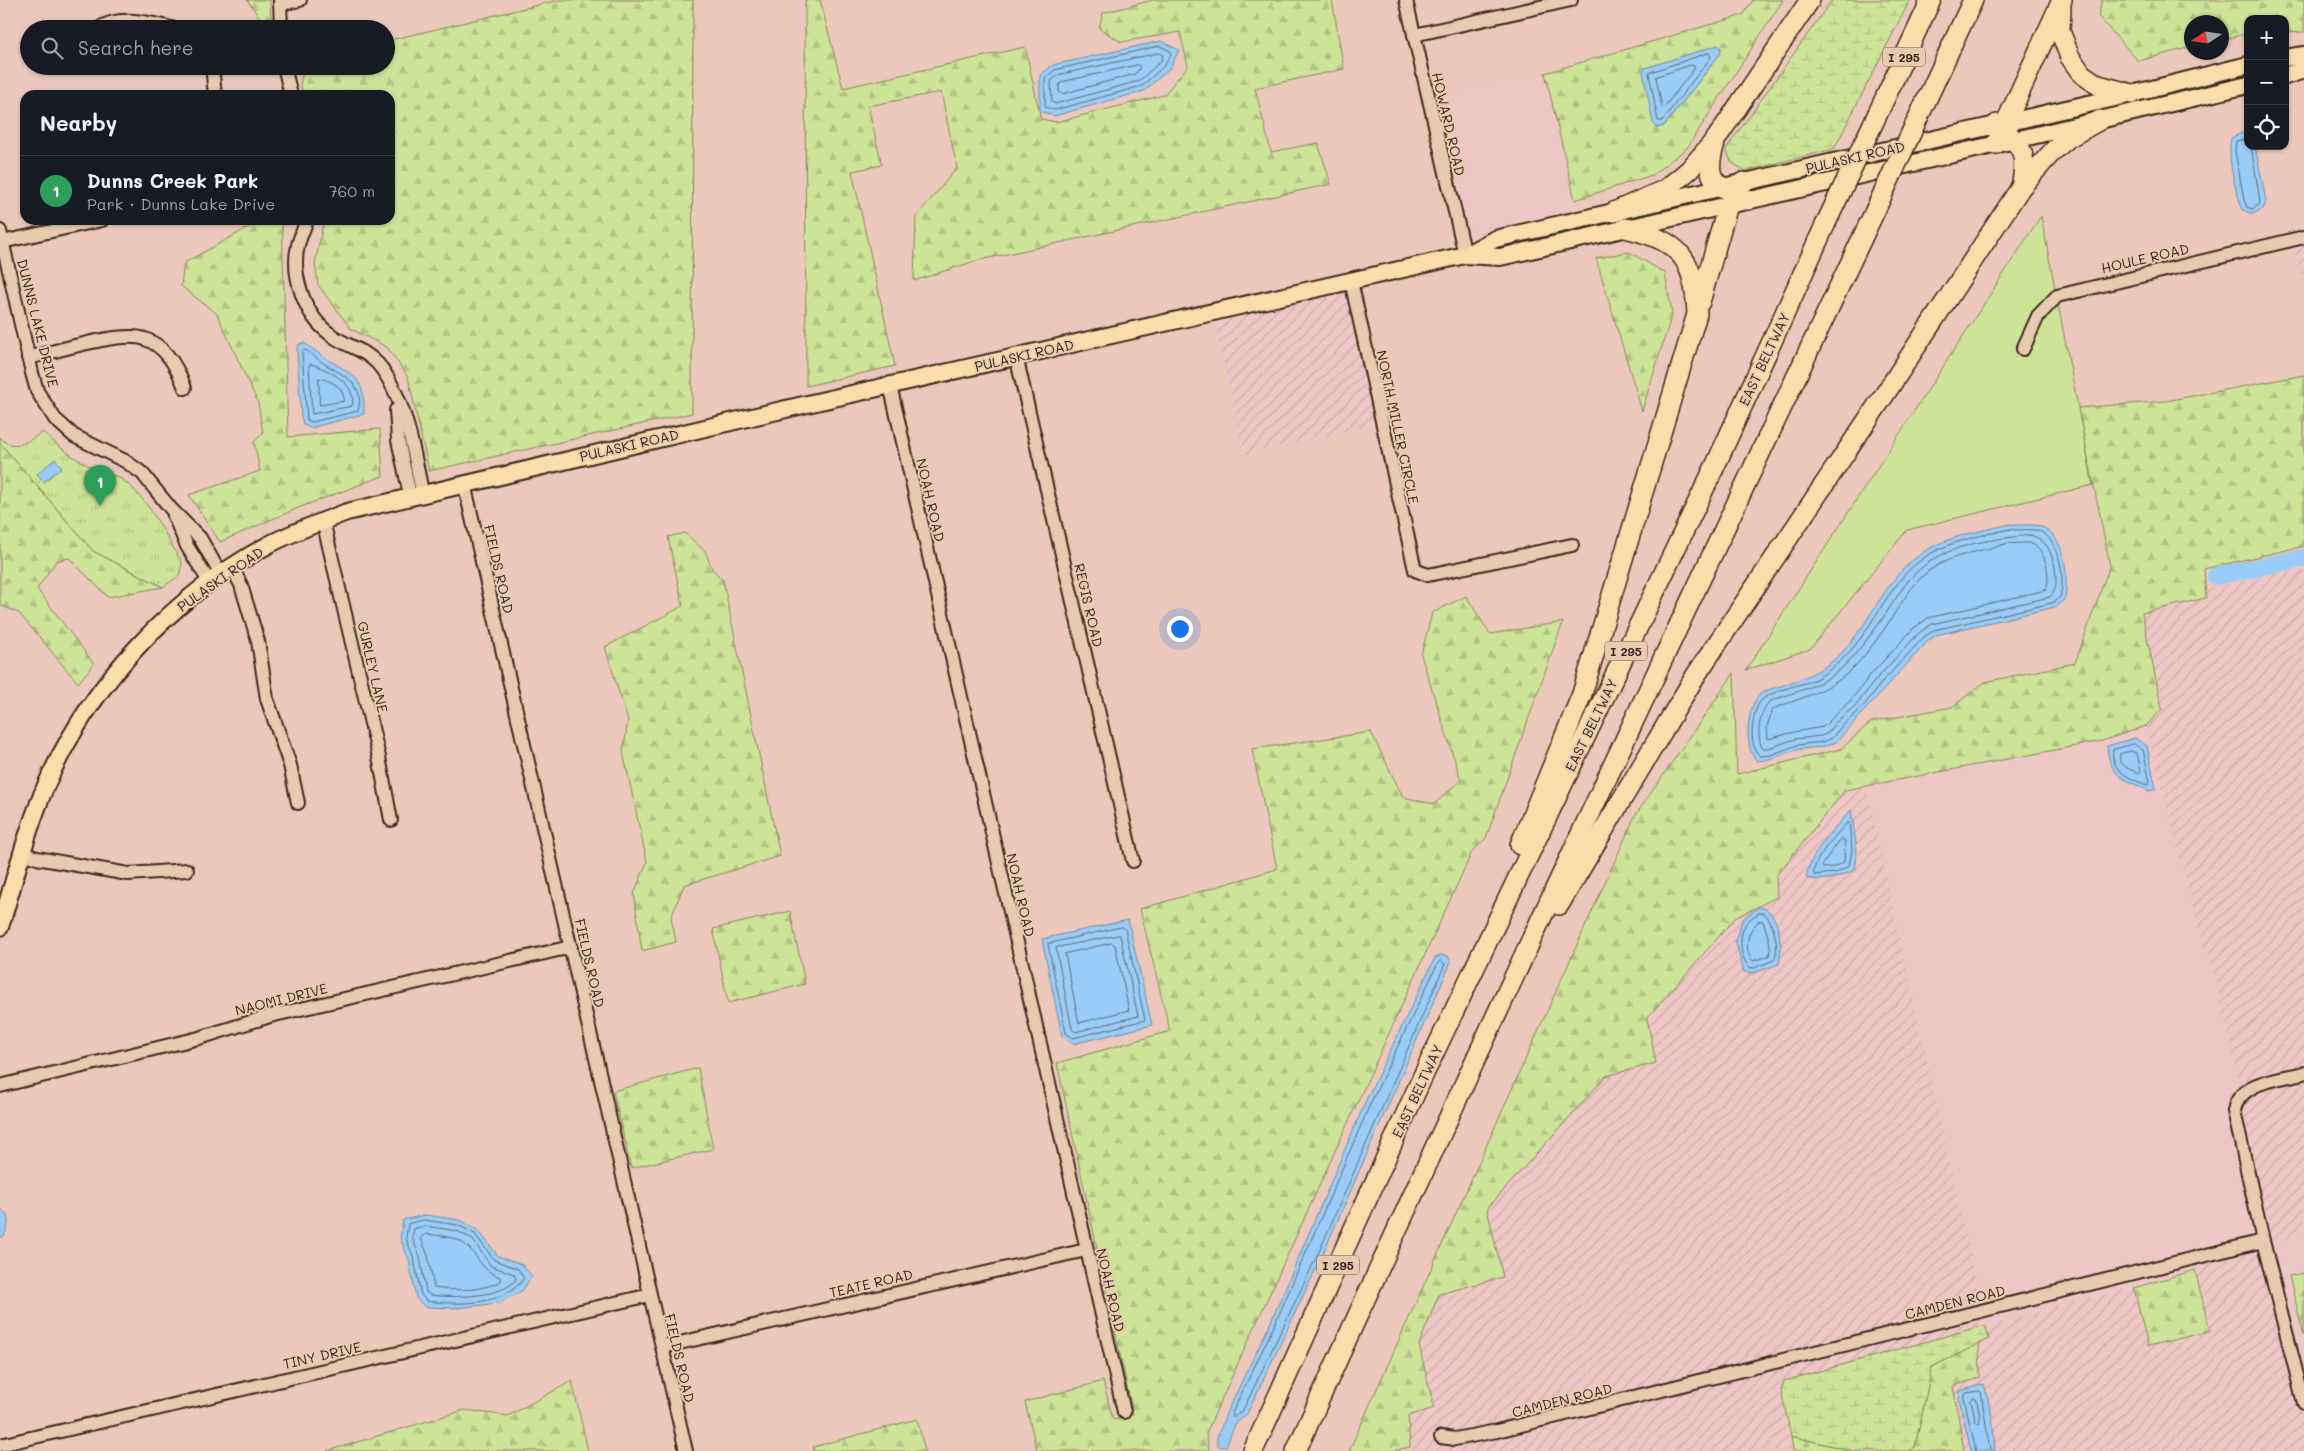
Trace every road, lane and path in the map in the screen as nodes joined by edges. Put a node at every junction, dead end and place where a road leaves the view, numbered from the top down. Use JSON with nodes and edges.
{"nodes":[{"id":1,"x":300,"y":0,"type":"edge"},
{"id":2,"x":1406,"y":0,"type":"edge"},
{"id":3,"x":1571,"y":0,"type":"edge"},
{"id":4,"x":1810,"y":0,"type":"edge"},
{"id":5,"x":1930,"y":0,"type":"edge"},
{"id":6,"x":1972,"y":0,"type":"edge"},
{"id":7,"x":2062,"y":1,"type":"edge"},
{"id":8,"x":280,"y":2,"type":"edge"},
{"id":9,"x":281,"y":20,"type":"edge"},
{"id":10,"x":1414,"y":35,"type":"junction"},
{"id":11,"x":2304,"y":56,"type":"edge"},
{"id":12,"x":2289,"y":58,"type":"edge"},
{"id":13,"x":2244,"y":66,"type":"edge"},
{"id":14,"x":2304,"y":70,"type":"edge"},
{"id":15,"x":213,"y":75,"type":"edge"},
{"id":16,"x":286,"y":75,"type":"edge"},
{"id":17,"x":2289,"y":75,"type":"edge"},
{"id":18,"x":2244,"y":85,"type":"edge"},
{"id":19,"x":214,"y":90,"type":"edge"},
{"id":20,"x":290,"y":90,"type":"edge"},
{"id":21,"x":2132,"y":94,"type":"junction"},
{"id":22,"x":2100,"y":120,"type":"junction"},
{"id":23,"x":2004,"y":132,"type":"junction"},
{"id":24,"x":1716,"y":139,"type":"junction"},
{"id":25,"x":2021,"y":187,"type":"junction"},
{"id":26,"x":1735,"y":194,"type":"junction"},
{"id":27,"x":1614,"y":212,"type":"junction"},
{"id":28,"x":72,"y":225,"type":"edge"},
{"id":29,"x":305,"y":225,"type":"edge"},
{"id":30,"x":1625,"y":228,"type":"junction"},
{"id":31,"x":1,"y":237,"type":"edge"},
{"id":32,"x":2304,"y":237,"type":"edge"},
{"id":33,"x":1465,"y":255,"type":"junction"},
{"id":34,"x":1351,"y":281,"type":"junction"},
{"id":35,"x":1697,"y":314,"type":"junction"},
{"id":36,"x":2023,"y":349,"type":"dead end"},
{"id":37,"x":1016,"y":356,"type":"junction"},
{"id":38,"x":28,"y":358,"type":"junction"},
{"id":39,"x":890,"y":385,"type":"junction"},
{"id":40,"x":186,"y":388,"type":"dead end"},
{"id":41,"x":464,"y":483,"type":"junction"},
{"id":42,"x":416,"y":494,"type":"junction"},
{"id":43,"x":322,"y":521,"type":"junction"},
{"id":44,"x":1572,"y":545,"type":"dead end"},
{"id":45,"x":221,"y":575,"type":"junction"},
{"id":46,"x":298,"y":803,"type":"dead end"},
{"id":47,"x":391,"y":820,"type":"dead end"},
{"id":48,"x":22,"y":853,"type":"junction"},
{"id":49,"x":1133,"y":861,"type":"dead end"},
{"id":50,"x":187,"y":870,"type":"dead end"},
{"id":51,"x":0,"y":927,"type":"edge"},
{"id":52,"x":571,"y":946,"type":"junction"},
{"id":53,"x":1503,"y":1001,"type":"junction"},
{"id":54,"x":2304,"y":1073,"type":"edge"},
{"id":55,"x":1422,"y":1078,"type":"junction"},
{"id":56,"x":0,"y":1086,"type":"edge"},
{"id":57,"x":2263,"y":1241,"type":"junction"},
{"id":58,"x":1086,"y":1250,"type":"junction"},
{"id":59,"x":650,"y":1295,"type":"junction"},
{"id":60,"x":662,"y":1347,"type":"junction"},
{"id":61,"x":2304,"y":1403,"type":"edge"},
{"id":62,"x":1124,"y":1412,"type":"dead end"},
{"id":63,"x":1441,"y":1437,"type":"dead end"},
{"id":64,"x":0,"y":1445,"type":"edge"},
{"id":65,"x":686,"y":1451,"type":"edge"},
{"id":66,"x":1253,"y":1451,"type":"edge"},
{"id":67,"x":1296,"y":1451,"type":"edge"}],
"edges":[{"from":1,"to":8,"type":"street"},
{"from":2,"to":10,"type":"street","name":"HOWARD ROAD"},
{"from":3,"to":10,"type":"street"},
{"from":4,"to":24,"type":"highway"},
{"from":5,"to":55,"type":"highway","name":"EAST BELTWAY","number":"I 295","bridge":true},
{"from":6,"to":53,"type":"highway","number":"I 295","bridge":true},
{"from":7,"to":21,"type":"highway"},
{"from":7,"to":23,"type":"highway"},
{"from":8,"to":9,"type":"street"},
{"from":10,"to":33,"type":"street","name":"HOWARD ROAD"},
{"from":11,"to":12,"type":"main road"},
{"from":13,"to":21,"type":"main road","name":"PULASKI ROAD"},
{"from":14,"to":17,"type":"main road"},
{"from":15,"to":19,"type":"street"},
{"from":16,"to":20,"type":"street"},
{"from":18,"to":22,"type":"main road","name":"PULASKI ROAD"},
{"from":21,"to":23,"type":"main road","name":"PULASKI ROAD"},
{"from":22,"to":23,"type":"main road","name":"PULASKI ROAD"},
{"from":22,"to":25,"type":"highway"},
{"from":23,"to":25,"type":"highway"},
{"from":23,"to":26,"type":"main road","name":"PULASKI ROAD"},
{"from":24,"to":26,"type":"highway"},
{"from":24,"to":27,"type":"highway"},
{"from":25,"to":53,"type":"highway"},
{"from":26,"to":27,"type":"main road","name":"PULASKI ROAD"},
{"from":26,"to":30,"type":"main road","name":"PULASKI ROAD"},
{"from":26,"to":35,"type":"highway"},
{"from":27,"to":33,"type":"main road","name":"PULASKI ROAD"},
{"from":28,"to":31,"type":"street"},
{"from":29,"to":42,"type":"street"},
{"from":30,"to":33,"type":"main road","name":"PULASKI ROAD"},
{"from":30,"to":35,"type":"highway"},
{"from":31,"to":38,"type":"street","name":"DUNNS LAKE DRIVE"},
{"from":32,"to":36,"type":"street","name":"HOULE ROAD"},
{"from":33,"to":34,"type":"main road","name":"PULASKI ROAD"},
{"from":34,"to":37,"type":"main road","name":"PULASKI ROAD"},
{"from":34,"to":44,"type":"street","name":"NORTH MILLER CIRCLE"},
{"from":35,"to":55,"type":"highway"},
{"from":37,"to":39,"type":"main road","name":"PULASKI ROAD"},
{"from":37,"to":49,"type":"street","name":"REGIS ROAD"},
{"from":38,"to":40,"type":"street"},
{"from":38,"to":45,"type":"street","name":"DUNNS LAKE DRIVE"},
{"from":39,"to":41,"type":"main road","name":"PULASKI ROAD"},
{"from":39,"to":58,"type":"street","name":"NOAH ROAD"},
{"from":41,"to":42,"type":"main road","name":"PULASKI ROAD"},
{"from":41,"to":52,"type":"street","name":"FIELDS ROAD"},
{"from":42,"to":43,"type":"main road","name":"PULASKI ROAD"},
{"from":43,"to":45,"type":"main road","name":"PULASKI ROAD"},
{"from":43,"to":47,"type":"street","name":"GURLEY LANE"},
{"from":45,"to":46,"type":"street","name":"DUNNS LAKE DRIVE"},
{"from":45,"to":48,"type":"main road","name":"PULASKI ROAD"},
{"from":48,"to":50,"type":"street"},
{"from":48,"to":51,"type":"main road","name":"PULASKI ROAD"},
{"from":52,"to":56,"type":"street","name":"NAOMI DRIVE"},
{"from":52,"to":59,"type":"street","name":"FIELDS ROAD"},
{"from":53,"to":67,"type":"highway","number":"I 295"},
{"from":54,"to":57,"type":"street"},
{"from":55,"to":66,"type":"highway","name":"EAST BELTWAY","number":"I 295"},
{"from":57,"to":61,"type":"street"},
{"from":57,"to":63,"type":"street","name":"CAMDEN ROAD"},
{"from":58,"to":60,"type":"street","name":"TEATE ROAD"},
{"from":58,"to":62,"type":"street","name":"NOAH ROAD"},
{"from":59,"to":60,"type":"street","name":"FIELDS ROAD"},
{"from":59,"to":64,"type":"street","name":"TINY DRIVE"},
{"from":60,"to":65,"type":"street","name":"FIELDS ROAD"}]}
